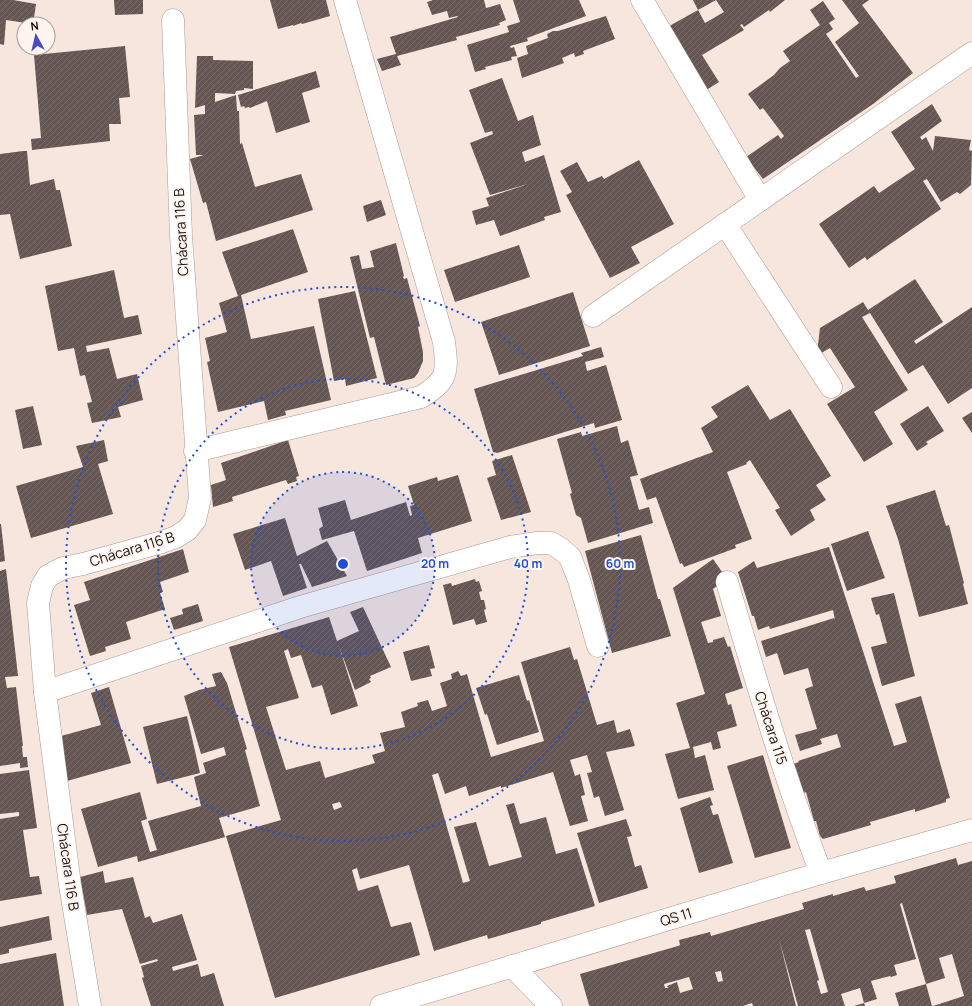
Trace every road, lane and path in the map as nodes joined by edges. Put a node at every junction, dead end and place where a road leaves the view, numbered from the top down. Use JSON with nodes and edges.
{"nodes":[{"id":1,"x":344,"y":0,"type":"edge"},
{"id":2,"x":642,"y":0,"type":"edge"},
{"id":3,"x":173,"y":20,"type":"dead end"},
{"id":4,"x":972,"y":53,"type":"edge"},
{"id":5,"x":760,"y":200,"type":"junction"},
{"id":6,"x":724,"y":224,"type":"junction"},
{"id":7,"x":593,"y":316,"type":"dead end"},
{"id":8,"x":831,"y":387,"type":"dead end"},
{"id":9,"x":195,"y":451,"type":"junction"},
{"id":10,"x":727,"y":582,"type":"dead end"},
{"id":11,"x":598,"y":646,"type":"dead end"},
{"id":12,"x":45,"y":692,"type":"junction"},
{"id":13,"x":972,"y":830,"type":"edge"},
{"id":14,"x":821,"y":872,"type":"junction"},
{"id":15,"x":512,"y":966,"type":"junction"},
{"id":16,"x":90,"y":1006,"type":"edge"},
{"id":17,"x":381,"y":1006,"type":"edge"},
{"id":18,"x":551,"y":1006,"type":"edge"}],
"edges":[{"from":1,"to":9,"type":"street"},
{"from":2,"to":5,"type":"street"},
{"from":3,"to":9,"type":"street","name":"Chácara 116 B"},
{"from":4,"to":5,"type":"street"},
{"from":5,"to":6,"type":"street"},
{"from":6,"to":7,"type":"street"},
{"from":6,"to":8,"type":"street"},
{"from":9,"to":12,"type":"street","name":"Chácara 116 B"},
{"from":10,"to":14,"type":"street","name":"Chácara 115"},
{"from":11,"to":12,"type":"street"},
{"from":12,"to":16,"type":"street","name":"Chácara 116 B"},
{"from":13,"to":14,"type":"street","name":"QS 11"},
{"from":14,"to":15,"type":"street","name":"QS 11"},
{"from":15,"to":17,"type":"street","name":"QS 11"},
{"from":15,"to":18,"type":"street"}]}
